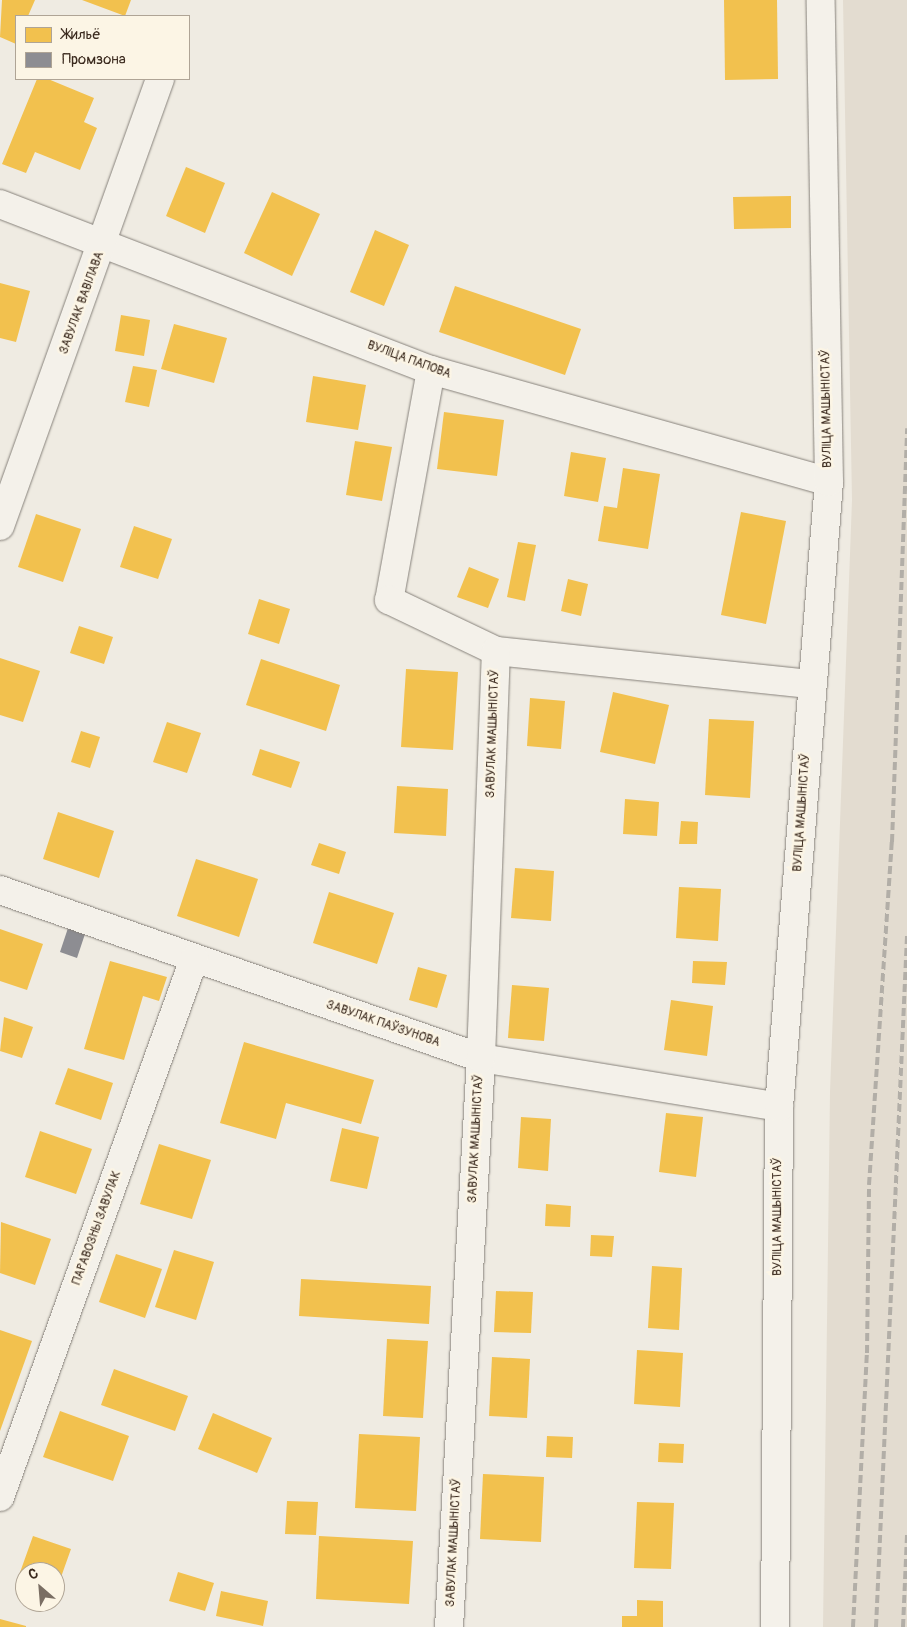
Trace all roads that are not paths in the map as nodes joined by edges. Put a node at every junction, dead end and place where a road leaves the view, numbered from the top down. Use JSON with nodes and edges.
{"nodes":[{"id":1,"x":821,"y":0,"type":"edge"},
{"id":2,"x":160,"y":80,"type":"edge"},
{"id":3,"x":0,"y":204,"type":"edge"},
{"id":4,"x":104,"y":240,"type":"junction"},
{"id":5,"x":430,"y":370,"type":"junction"},
{"id":6,"x":829,"y":482,"type":"junction"},
{"id":7,"x":0,"y":526,"type":"edge"},
{"id":8,"x":496,"y":651,"type":"junction"},
{"id":9,"x":812,"y":684,"type":"junction"},
{"id":10,"x":0,"y":890,"type":"edge"},
{"id":11,"x":194,"y":959,"type":"junction"},
{"id":12,"x":481,"y":1058,"type":"junction"},
{"id":13,"x":779,"y":1107,"type":"junction"},
{"id":14,"x":0,"y":1497,"type":"edge"},
{"id":15,"x":449,"y":1627,"type":"edge"},
{"id":16,"x":775,"y":1627,"type":"edge"}],
"edges":[{"from":1,"to":6,"type":"street","name":"ВУЛІЦА МАШЫНІСТАЎ"},
{"from":2,"to":4,"type":"street","name":"ЗАВУЛАК ВАВІЛАВА"},
{"from":3,"to":4,"type":"street","name":"ВУЛІЦА ПАПОВА"},
{"from":4,"to":5,"type":"street","name":"ВУЛІЦА ПАПОВА"},
{"from":4,"to":7,"type":"street","name":"ЗАВУЛАК ВАВІЛАВА"},
{"from":5,"to":6,"type":"street","name":"ВУЛІЦА ПАПОВА"},
{"from":5,"to":8,"type":"street"},
{"from":6,"to":9,"type":"street","name":"ВУЛІЦА МАШЫНІСТАЎ"},
{"from":8,"to":9,"type":"street"},
{"from":8,"to":12,"type":"street","name":"ЗАВУЛАК МАШЫНІСТАЎ"},
{"from":9,"to":13,"type":"street","name":"ВУЛІЦА МАШЫНІСТАЎ"},
{"from":10,"to":11,"type":"street","name":"ЗАВУЛАК ПАЎЗУНОВА"},
{"from":11,"to":12,"type":"street","name":"ЗАВУЛАК ПАЎЗУНОВА"},
{"from":11,"to":14,"type":"street","name":"ПАРАВОЗНЫ ЗАВУЛАК"},
{"from":12,"to":13,"type":"street","name":"ЗАВУЛАК ПАЎЗУНОВА"},
{"from":12,"to":15,"type":"street","name":"ЗАВУЛАК МАШЫНІСТАЎ"},
{"from":13,"to":16,"type":"street","name":"ВУЛІЦА МАШЫНІСТАЎ"}]}
